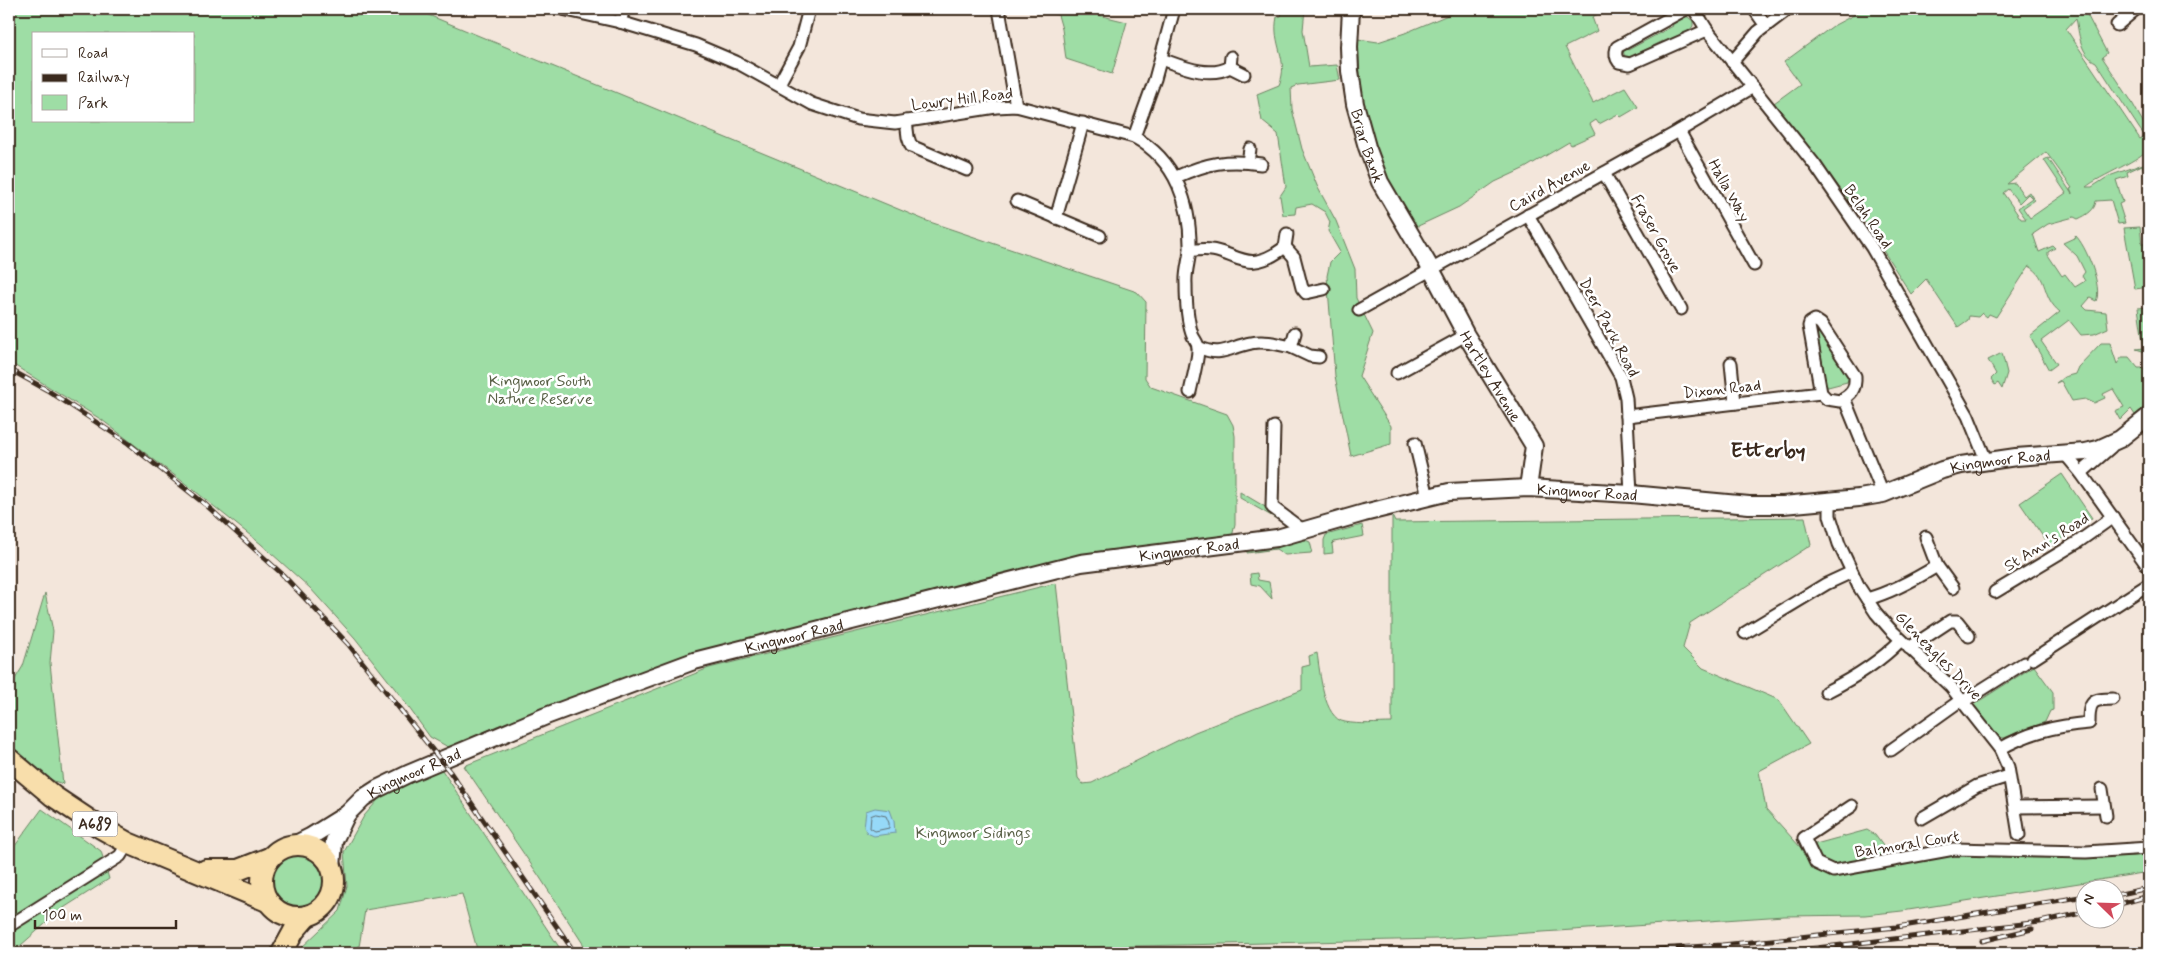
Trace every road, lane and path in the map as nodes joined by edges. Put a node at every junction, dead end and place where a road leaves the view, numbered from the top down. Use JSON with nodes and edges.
{"nodes":[{"id":1,"x":562,"y":9,"type":"edge"},
{"id":2,"x":624,"y":9,"type":"edge"},
{"id":3,"x":809,"y":9,"type":"edge"},
{"id":4,"x":999,"y":9,"type":"edge"},
{"id":5,"x":1174,"y":9,"type":"edge"},
{"id":6,"x":1351,"y":9,"type":"edge"},
{"id":7,"x":1686,"y":9,"type":"edge"},
{"id":8,"x":1694,"y":9,"type":"edge"},
{"id":9,"x":1754,"y":9,"type":"edge"},
{"id":10,"x":1788,"y":9,"type":"edge"},
{"id":11,"x":2136,"y":9,"type":"edge"},
{"id":12,"x":620,"y":22,"type":"junction"},
{"id":13,"x":2117,"y":25,"type":"dead end"},
{"id":14,"x":1766,"y":26,"type":"junction"},
{"id":15,"x":1707,"y":30,"type":"junction"},
{"id":16,"x":1161,"y":58,"type":"junction"},
{"id":17,"x":1732,"y":62,"type":"junction"},
{"id":18,"x":1244,"y":74,"type":"dead end"},
{"id":19,"x":779,"y":84,"type":"junction"},
{"id":20,"x":1753,"y":87,"type":"junction"},
{"id":21,"x":1016,"y":106,"type":"junction"},
{"id":22,"x":906,"y":121,"type":"junction"},
{"id":23,"x":1083,"y":123,"type":"junction"},
{"id":24,"x":1679,"y":131,"type":"junction"},
{"id":25,"x":1134,"y":138,"type":"junction"},
{"id":26,"x":1250,"y":149,"type":"dead end"},
{"id":27,"x":1248,"y":162,"type":"junction"},
{"id":28,"x":1261,"y":164,"type":"dead end"},
{"id":29,"x":967,"y":170,"type":"dead end"},
{"id":30,"x":1604,"y":173,"type":"junction"},
{"id":31,"x":1176,"y":177,"type":"junction"},
{"id":32,"x":1017,"y":201,"type":"dead end"},
{"id":33,"x":1528,"y":215,"type":"junction"},
{"id":34,"x":1056,"y":218,"type":"junction"},
{"id":35,"x":1287,"y":234,"type":"dead end"},
{"id":36,"x":1100,"y":236,"type":"dead end"},
{"id":37,"x":1285,"y":247,"type":"junction"},
{"id":38,"x":1190,"y":251,"type":"junction"},
{"id":39,"x":1754,"y":266,"type":"dead end"},
{"id":40,"x":1431,"y":269,"type":"junction"},
{"id":41,"x":1324,"y":289,"type":"dead end"},
{"id":42,"x":1681,"y":309,"type":"dead end"},
{"id":43,"x":1359,"y":310,"type":"dead end"},
{"id":44,"x":1295,"y":334,"type":"dead end"},
{"id":45,"x":1466,"y":335,"type":"junction"},
{"id":46,"x":1198,"y":347,"type":"junction"},
{"id":47,"x":1290,"y":347,"type":"junction"},
{"id":48,"x":1319,"y":357,"type":"dead end"},
{"id":49,"x":1731,"y":363,"type":"dead end"},
{"id":50,"x":1398,"y":373,"type":"dead end"},
{"id":51,"x":1190,"y":392,"type":"dead end"},
{"id":52,"x":1822,"y":393,"type":"junction"},
{"id":53,"x":1844,"y":398,"type":"junction"},
{"id":54,"x":1735,"y":403,"type":"junction"},
{"id":55,"x":1627,"y":416,"type":"junction"},
{"id":56,"x":2149,"y":416,"type":"edge"},
{"id":57,"x":1274,"y":427,"type":"dead end"},
{"id":58,"x":2120,"y":439,"type":"junction"},
{"id":59,"x":1415,"y":442,"type":"dead end"},
{"id":60,"x":2064,"y":453,"type":"junction"},
{"id":61,"x":1986,"y":460,"type":"junction"},
{"id":62,"x":2081,"y":473,"type":"junction"},
{"id":63,"x":1528,"y":488,"type":"junction"},
{"id":64,"x":1631,"y":494,"type":"junction"},
{"id":65,"x":1883,"y":494,"type":"junction"},
{"id":66,"x":1428,"y":497,"type":"junction"},
{"id":67,"x":1830,"y":500,"type":"junction"},
{"id":68,"x":2113,"y":517,"type":"junction"},
{"id":69,"x":1304,"y":531,"type":"junction"},
{"id":70,"x":1926,"y":537,"type":"dead end"},
{"id":71,"x":1937,"y":566,"type":"junction"},
{"id":72,"x":2149,"y":568,"type":"edge"},
{"id":73,"x":1852,"y":572,"type":"junction"},
{"id":74,"x":2149,"y":584,"type":"edge"},
{"id":75,"x":1953,"y":588,"type":"dead end"},
{"id":76,"x":1995,"y":592,"type":"dead end"},
{"id":77,"x":1867,"y":599,"type":"junction"},
{"id":78,"x":1745,"y":633,"type":"dead end"},
{"id":79,"x":1969,"y":636,"type":"dead end"},
{"id":80,"x":1905,"y":644,"type":"junction"},
{"id":81,"x":1826,"y":692,"type":"dead end"},
{"id":82,"x":2113,"y":699,"type":"dead end"},
{"id":83,"x":1962,"y":701,"type":"junction"},
{"id":84,"x":2000,"y":749,"type":"junction"},
{"id":85,"x":1891,"y":750,"type":"dead end"},
{"id":86,"x":9,"y":759,"type":"edge"},
{"id":87,"x":2009,"y":776,"type":"junction"},
{"id":88,"x":2102,"y":790,"type":"dead end"},
{"id":89,"x":1852,"y":806,"type":"dead end"},
{"id":90,"x":2015,"y":807,"type":"junction"},
{"id":91,"x":347,"y":814,"type":"junction"},
{"id":92,"x":1922,"y":818,"type":"dead end"},
{"id":93,"x":2019,"y":835,"type":"dead end"},
{"id":94,"x":128,"y":843,"type":"junction"},
{"id":95,"x":294,"y":845,"type":"junction"},
{"id":96,"x":2149,"y":848,"type":"edge"},
{"id":97,"x":270,"y":858,"type":"junction"},
{"id":98,"x":332,"y":868,"type":"junction"},
{"id":99,"x":194,"y":869,"type":"junction"},
{"id":100,"x":272,"y":906,"type":"junction"},
{"id":101,"x":307,"y":916,"type":"junction"},
{"id":102,"x":9,"y":926,"type":"edge"},
{"id":103,"x":281,"y":953,"type":"edge"}],
"edges":[{"from":1,"to":12,"type":"street","name":"Lowry Hill Road"},
{"from":2,"to":12,"type":"street"},
{"from":3,"to":19,"type":"street"},
{"from":4,"to":21,"type":"street"},
{"from":5,"to":16,"type":"street"},
{"from":6,"to":40,"type":"street","name":"Briar Bank"},
{"from":7,"to":15,"type":"street"},
{"from":8,"to":15,"type":"street","name":"Belah Road"},
{"from":9,"to":14,"type":"street"},
{"from":10,"to":14,"type":"street"},
{"from":11,"to":13,"type":"street"},
{"from":12,"to":19,"type":"street","name":"Lowry Hill Road"},
{"from":14,"to":17,"type":"street"},
{"from":15,"to":17,"type":"street","name":"Belah Road"},
{"from":16,"to":18,"type":"street"},
{"from":16,"to":25,"type":"street"},
{"from":17,"to":20,"type":"street","name":"Belah Road"},
{"from":19,"to":22,"type":"street","name":"Lowry Hill Road"},
{"from":20,"to":24,"type":"street","name":"Caird Avenue"},
{"from":20,"to":61,"type":"street","name":"Belah Road"},
{"from":21,"to":22,"type":"street","name":"Lowry Hill Road"},
{"from":21,"to":23,"type":"street","name":"Lowry Hill Road"},
{"from":22,"to":29,"type":"street"},
{"from":23,"to":25,"type":"street","name":"Lowry Hill Road"},
{"from":23,"to":34,"type":"street"},
{"from":24,"to":30,"type":"street","name":"Caird Avenue"},
{"from":24,"to":39,"type":"street","name":"Halla Way"},
{"from":25,"to":31,"type":"street","name":"Lowry Hill Road"},
{"from":26,"to":27,"type":"street"},
{"from":27,"to":28,"type":"street"},
{"from":27,"to":31,"type":"street"},
{"from":30,"to":33,"type":"street","name":"Caird Avenue"},
{"from":30,"to":42,"type":"street","name":"Fraser Grove"},
{"from":31,"to":38,"type":"street","name":"Lowry Hill Road"},
{"from":32,"to":34,"type":"street"},
{"from":33,"to":40,"type":"street","name":"Caird Avenue"},
{"from":33,"to":55,"type":"street","name":"Deer Park Road"},
{"from":34,"to":36,"type":"street"},
{"from":35,"to":37,"type":"street"},
{"from":37,"to":38,"type":"street"},
{"from":37,"to":41,"type":"street"},
{"from":38,"to":46,"type":"street","name":"Lowry Hill Road"},
{"from":40,"to":43,"type":"street","name":"Caird Avenue"},
{"from":40,"to":45,"type":"street","name":"Hartley Avenue"},
{"from":44,"to":47,"type":"street"},
{"from":45,"to":50,"type":"street"},
{"from":45,"to":63,"type":"street","name":"Hartley Avenue"},
{"from":46,"to":47,"type":"street"},
{"from":46,"to":51,"type":"street","name":"Lowry Hill Road"},
{"from":47,"to":48,"type":"street"},
{"from":49,"to":54,"type":"street"},
{"from":52,"to":53,"type":"street"},
{"from":52,"to":53,"type":"street"},
{"from":52,"to":54,"type":"street","name":"Dixon Road"},
{"from":53,"to":65,"type":"street"},
{"from":54,"to":55,"type":"street","name":"Dixon Road"},
{"from":55,"to":64,"type":"street","name":"Deer Park Road"},
{"from":56,"to":58,"type":"street","name":"Kingmoor Road"},
{"from":57,"to":69,"type":"street"},
{"from":58,"to":60,"type":"street","name":"Kingmoor Road"},
{"from":58,"to":62,"type":"street"},
{"from":59,"to":66,"type":"street"},
{"from":60,"to":61,"type":"street","name":"Kingmoor Road"},
{"from":60,"to":62,"type":"street"},
{"from":61,"to":65,"type":"street","name":"Kingmoor Road"},
{"from":62,"to":68,"type":"street"},
{"from":63,"to":64,"type":"street","name":"Kingmoor Road"},
{"from":63,"to":66,"type":"street","name":"Kingmoor Road"},
{"from":64,"to":67,"type":"street","name":"Kingmoor Road"},
{"from":65,"to":67,"type":"street","name":"Kingmoor Road"},
{"from":66,"to":69,"type":"street","name":"Kingmoor Road"},
{"from":67,"to":73,"type":"street","name":"Gleneagles Drive"},
{"from":68,"to":72,"type":"street"},
{"from":68,"to":76,"type":"street","name":"St Ann's Road"},
{"from":69,"to":91,"type":"street","name":"Kingmoor Road"},
{"from":70,"to":71,"type":"street"},
{"from":71,"to":75,"type":"street"},
{"from":71,"to":77,"type":"street"},
{"from":73,"to":77,"type":"street","name":"Gleneagles Drive"},
{"from":73,"to":78,"type":"street"},
{"from":74,"to":83,"type":"street"},
{"from":77,"to":80,"type":"street","name":"Gleneagles Drive"},
{"from":79,"to":80,"type":"street"},
{"from":80,"to":81,"type":"street"},
{"from":80,"to":83,"type":"street","name":"Gleneagles Drive"},
{"from":82,"to":84,"type":"street"},
{"from":83,"to":84,"type":"street","name":"Gleneagles Drive"},
{"from":83,"to":85,"type":"street"},
{"from":84,"to":87,"type":"street","name":"Gleneagles Drive"},
{"from":86,"to":94,"type":"highway","number":"A689"},
{"from":87,"to":90,"type":"street","name":"Gleneagles Drive"},
{"from":87,"to":92,"type":"street"},
{"from":88,"to":90,"type":"street"},
{"from":89,"to":96,"type":"street","name":"Balmoral Court"},
{"from":90,"to":93,"type":"street","name":"Gleneagles Drive"},
{"from":91,"to":95,"type":"street","name":"Kingmoor Road"},
{"from":91,"to":98,"type":"street","name":"Kingmoor Road"},
{"from":94,"to":99,"type":"highway","number":"A689"},
{"from":94,"to":102,"type":"street"},
{"from":95,"to":97,"type":"highway","number":"A689"},
{"from":95,"to":98,"type":"highway"},
{"from":97,"to":99,"type":"highway","number":"A689"},
{"from":97,"to":100,"type":"highway"},
{"from":98,"to":101,"type":"highway"},
{"from":99,"to":100,"type":"highway","number":"A689"},
{"from":100,"to":101,"type":"highway","number":"A689"},
{"from":100,"to":103,"type":"highway"},
{"from":101,"to":103,"type":"highway"}]}
